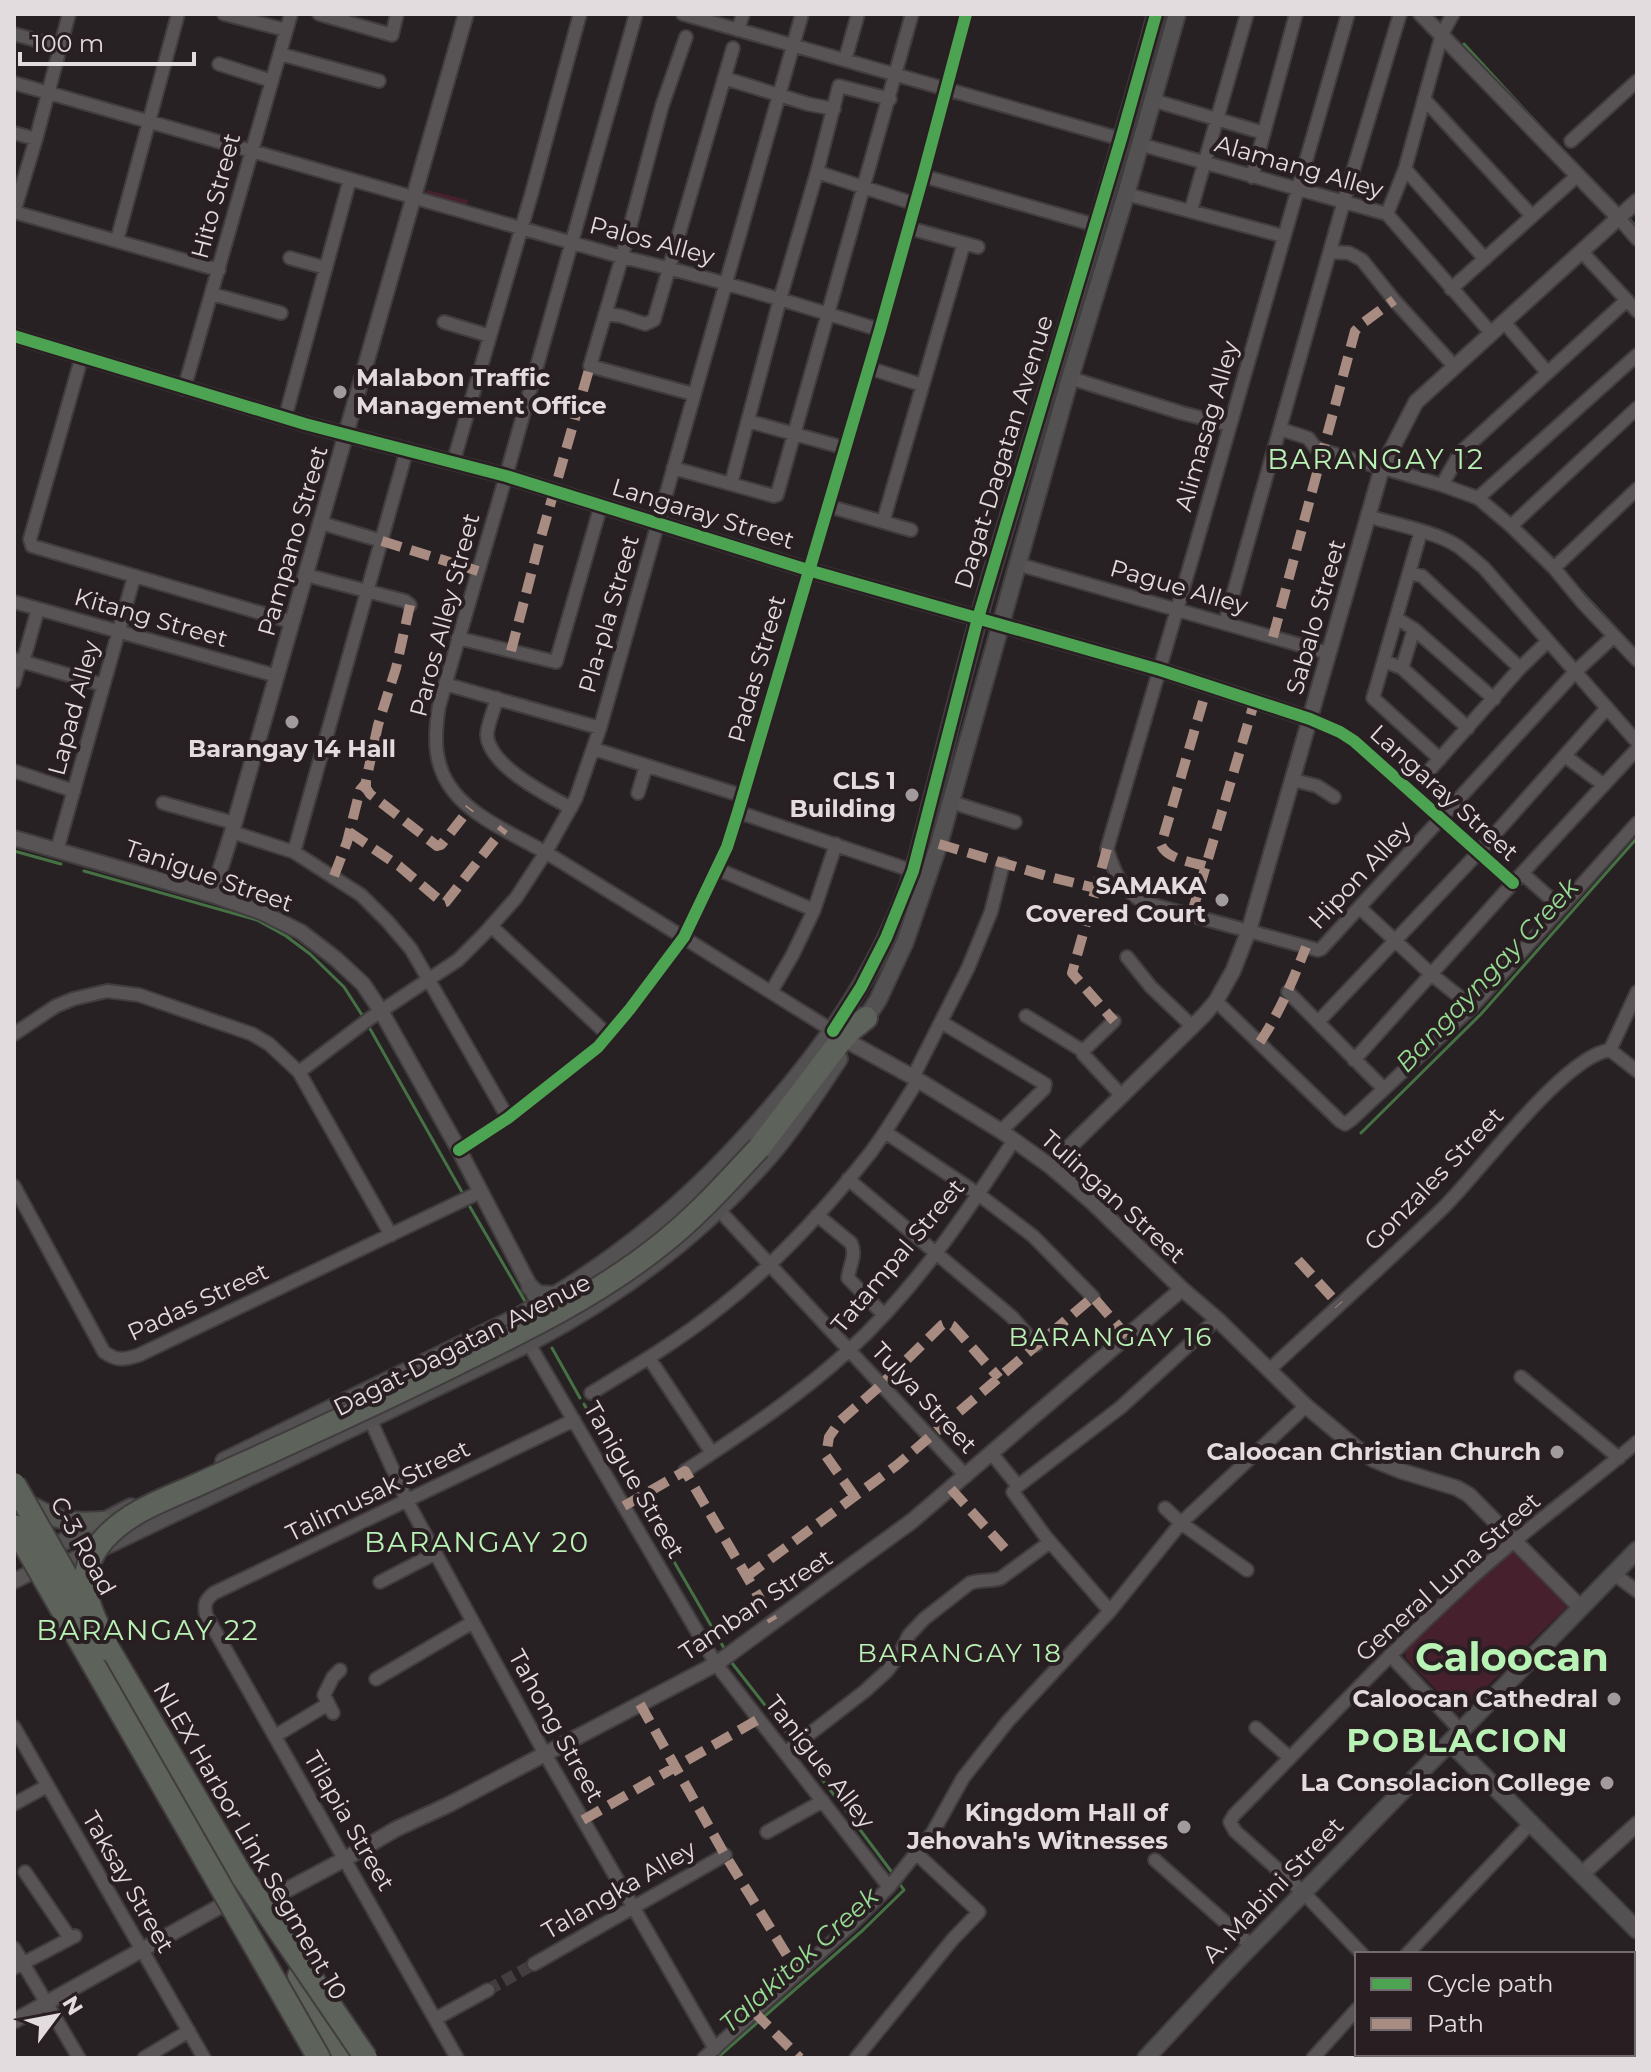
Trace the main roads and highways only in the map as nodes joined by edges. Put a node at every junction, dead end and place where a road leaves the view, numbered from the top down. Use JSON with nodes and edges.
{"nodes":[{"id":1,"x":1156,"y":14,"type":"edge"},
{"id":2,"x":1177,"y":14,"type":"edge"},
{"id":3,"x":951,"y":722,"type":"junction"},
{"id":4,"x":971,"y":727,"type":"junction"},
{"id":5,"x":866,"y":1018,"type":"junction"},
{"id":6,"x":530,"y":1287,"type":"road end"},
{"id":7,"x":555,"y":1295,"type":"junction"},
{"id":8,"x":14,"y":1473,"type":"edge"},
{"id":9,"x":14,"y":1484,"type":"edge"},
{"id":10,"x":33,"y":1507,"type":"junction"},
{"id":11,"x":103,"y":1521,"type":"junction"},
{"id":12,"x":14,"y":1526,"type":"edge"},
{"id":13,"x":14,"y":1537,"type":"edge"},
{"id":14,"x":114,"y":1542,"type":"junction"},
{"id":15,"x":55,"y":1546,"type":"junction"},
{"id":16,"x":1637,"y":1550,"type":"edge"},
{"id":17,"x":66,"y":1564,"type":"junction"},
{"id":18,"x":34,"y":1571,"type":"junction"},
{"id":19,"x":86,"y":1602,"type":"junction"},
{"id":20,"x":109,"y":1650,"type":"junction"},
{"id":21,"x":1456,"y":1736,"type":"junction"},
{"id":22,"x":242,"y":1876,"type":"junction"},
{"id":23,"x":1637,"y":1930,"type":"edge"},
{"id":24,"x":318,"y":2058,"type":"edge"},
{"id":25,"x":349,"y":2058,"type":"edge"},
{"id":26,"x":366,"y":2058,"type":"edge"},
{"id":27,"x":1146,"y":2058,"type":"edge"}],
"edges":[{"from":1,"to":3,"type":"main road","name":"Dagat-Dagatan Avenue"},
{"from":2,"to":4,"type":"main road","name":"Dagat-Dagatan Avenue"},
{"from":3,"to":4,"type":"main road"},
{"from":3,"to":7,"type":"main road","name":"Dagat-Dagatan Avenue"},
{"from":4,"to":5,"type":"main road","name":"Dagat-Dagatan Avenue"},
{"from":5,"to":14,"type":"main road","name":"Dagat-Dagatan Avenue"},
{"from":5,"to":20,"type":"highway","bridge":true},
{"from":6,"to":7,"type":"main road"},
{"from":7,"to":11,"type":"main road","name":"Dagat-Dagatan Avenue"},
{"from":8,"to":10,"type":"main road","name":"C-3 Road"},
{"from":9,"to":20,"type":"highway","name":"NLEX Harbor Link Segment 10","bridge":true},
{"from":10,"to":11,"type":"main road"},
{"from":10,"to":15,"type":"main road","name":"C-3 Road"},
{"from":11,"to":15,"type":"main road","name":"Dagat-Dagatan Avenue"},
{"from":12,"to":24,"type":"highway","name":"NLEX Harbor Link Segment 10","bridge":true},
{"from":13,"to":18,"type":"main road"},
{"from":14,"to":17,"type":"main road","name":"Dagat-Dagatan Avenue"},
{"from":14,"to":19,"type":"main road"},
{"from":15,"to":17,"type":"main road","name":"C-3 Road"},
{"from":15,"to":18,"type":"main road","name":"Dagat-Dagatan Avenue"},
{"from":16,"to":21,"type":"main road","name":"A. Mabini Street"},
{"from":17,"to":18,"type":"main road","name":"Dagat-Dagatan Avenue"},
{"from":17,"to":19,"type":"main road","name":"C-3 Road"},
{"from":18,"to":24,"type":"main road"},
{"from":19,"to":25,"type":"main road","name":"C-3 Road"},
{"from":20,"to":22,"type":"highway","name":"NLEX Harbor Link Segment 10"},
{"from":21,"to":23,"type":"main road"},
{"from":21,"to":27,"type":"main road","name":"A. Mabini Street"},
{"from":22,"to":25,"type":"highway","name":"NLEX Harbor Link Segment 10","bridge":true},
{"from":22,"to":26,"type":"highway","bridge":true}]}
